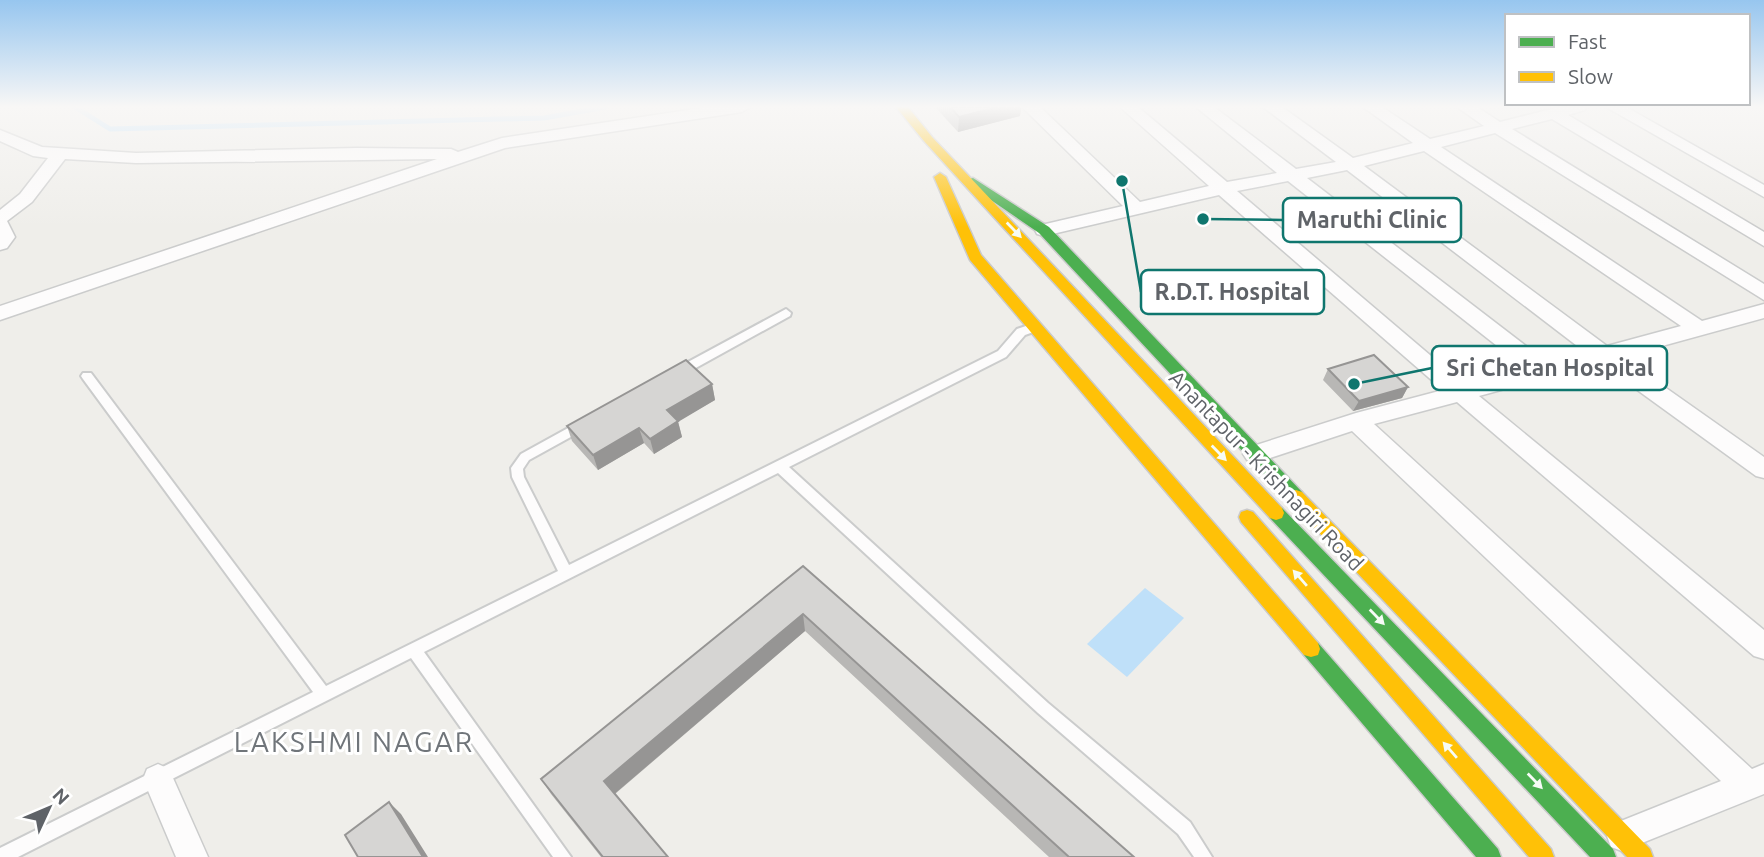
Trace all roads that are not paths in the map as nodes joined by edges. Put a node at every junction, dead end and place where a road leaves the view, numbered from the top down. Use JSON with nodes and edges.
{"nodes":[{"id":1,"x":25,"y":147,"type":"edge"},
{"id":2,"x":489,"y":147,"type":"edge"},
{"id":3,"x":914,"y":147,"type":"edge"},
{"id":4,"x":937,"y":147,"type":"edge"},
{"id":5,"x":1072,"y":147,"type":"edge"},
{"id":6,"x":1175,"y":147,"type":"edge"},
{"id":7,"x":1254,"y":147,"type":"edge"},
{"id":8,"x":1323,"y":147,"type":"edge"},
{"id":9,"x":1418,"y":147,"type":"edge"},
{"id":10,"x":1429,"y":147,"type":"edge"},
{"id":11,"x":1528,"y":147,"type":"edge"},
{"id":12,"x":1610,"y":147,"type":"edge"},
{"id":13,"x":1685,"y":147,"type":"edge"},
{"id":14,"x":60,"y":154,"type":"junction"},
{"id":15,"x":461,"y":156,"type":"junction"},
{"id":16,"x":1347,"y":165,"type":"junction"},
{"id":17,"x":932,"y":168,"type":"junction"},
{"id":18,"x":959,"y":173,"type":"junction"},
{"id":19,"x":1290,"y":176,"type":"junction"},
{"id":20,"x":1223,"y":188,"type":"junction"},
{"id":21,"x":1764,"y":192,"type":"edge"},
{"id":22,"x":1136,"y":208,"type":"junction"},
{"id":23,"x":973,"y":213,"type":"dead end"},
{"id":24,"x":0,"y":217,"type":"edge"},
{"id":25,"x":0,"y":225,"type":"edge"},
{"id":26,"x":1044,"y":230,"type":"junction"},
{"id":27,"x":1764,"y":240,"type":"edge"},
{"id":28,"x":0,"y":244,"type":"edge"},
{"id":29,"x":1764,"y":293,"type":"edge"},
{"id":30,"x":1764,"y":312,"type":"edge"},
{"id":31,"x":0,"y":313,"type":"edge"},
{"id":32,"x":786,"y":313,"type":"dead end"},
{"id":33,"x":1035,"y":327,"type":"junction"},
{"id":34,"x":1700,"y":329,"type":"junction"},
{"id":35,"x":1604,"y":355,"type":"junction"},
{"id":36,"x":1544,"y":372,"type":"junction"},
{"id":37,"x":87,"y":376,"type":"dead end"},
{"id":38,"x":668,"y":379,"type":"edge"},
{"id":39,"x":1462,"y":394,"type":"junction"},
{"id":40,"x":597,"y":418,"type":"edge"},
{"id":41,"x":1356,"y":421,"type":"junction"},
{"id":42,"x":1255,"y":454,"type":"junction"},
{"id":43,"x":778,"y":466,"type":"junction"},
{"id":44,"x":1764,"y":469,"type":"edge"},
{"id":45,"x":1235,"y":504,"type":"dead end"},
{"id":46,"x":566,"y":573,"type":"junction"},
{"id":47,"x":1764,"y":647,"type":"edge"},
{"id":48,"x":413,"y":649,"type":"junction"},
{"id":49,"x":324,"y":695,"type":"junction"},
{"id":50,"x":158,"y":779,"type":"junction"},
{"id":51,"x":1756,"y":783,"type":"edge"},
{"id":52,"x":1623,"y":850,"type":"edge"},
{"id":53,"x":0,"y":857,"type":"edge"},
{"id":54,"x":192,"y":857,"type":"edge"},
{"id":55,"x":563,"y":857,"type":"edge"},
{"id":56,"x":1204,"y":857,"type":"edge"},
{"id":57,"x":1490,"y":857,"type":"edge"},
{"id":58,"x":1543,"y":857,"type":"edge"}],
"edges":[{"from":1,"to":14,"type":"street"},
{"from":2,"to":15,"type":"street"},
{"from":3,"to":17,"type":"main road"},
{"from":4,"to":18,"type":"main road","name":"Anantapur - Krishnagiri Road"},
{"from":5,"to":22,"type":"street"},
{"from":6,"to":20,"type":"street"},
{"from":7,"to":19,"type":"street"},
{"from":8,"to":16,"type":"street"},
{"from":9,"to":16,"type":"street"},
{"from":10,"to":34,"type":"street"},
{"from":11,"to":29,"type":"street"},
{"from":12,"to":27,"type":"street"},
{"from":13,"to":21,"type":"street"},
{"from":14,"to":15,"type":"street"},
{"from":14,"to":24,"type":"street"},
{"from":15,"to":31,"type":"street"},
{"from":16,"to":19,"type":"street"},
{"from":16,"to":35,"type":"street"},
{"from":17,"to":23,"type":"main road"},
{"from":17,"to":33,"type":"main road"},
{"from":18,"to":26,"type":"main road"},
{"from":18,"to":52,"type":"main road","name":"Anantapur - Krishnagiri Road","one_way":true},
{"from":19,"to":20,"type":"street"},
{"from":19,"to":36,"type":"street"},
{"from":20,"to":22,"type":"street"},
{"from":20,"to":39,"type":"street"},
{"from":22,"to":26,"type":"street"},
{"from":25,"to":28,"type":"street"},
{"from":26,"to":42,"type":"main road"},
{"from":30,"to":34,"type":"street"},
{"from":32,"to":38,"type":"lane"},
{"from":33,"to":43,"type":"lane"},
{"from":33,"to":57,"type":"main road"},
{"from":34,"to":35,"type":"street"},
{"from":35,"to":36,"type":"street"},
{"from":35,"to":44,"type":"street"},
{"from":36,"to":39,"type":"street"},
{"from":37,"to":49,"type":"lane"},
{"from":39,"to":41,"type":"street"},
{"from":39,"to":47,"type":"street"},
{"from":40,"to":46,"type":"lane"},
{"from":41,"to":42,"type":"street"},
{"from":41,"to":51,"type":"street"},
{"from":42,"to":52,"type":"main road"},
{"from":43,"to":46,"type":"lane"},
{"from":43,"to":56,"type":"lane"},
{"from":58,"to":45,"type":"main road","one_way":true},
{"from":46,"to":48,"type":"lane"},
{"from":48,"to":49,"type":"lane"},
{"from":48,"to":55,"type":"lane"},
{"from":49,"to":50,"type":"lane"},
{"from":50,"to":53,"type":"lane"},
{"from":50,"to":54,"type":"street"},
{"from":51,"to":52,"type":"street"}]}
